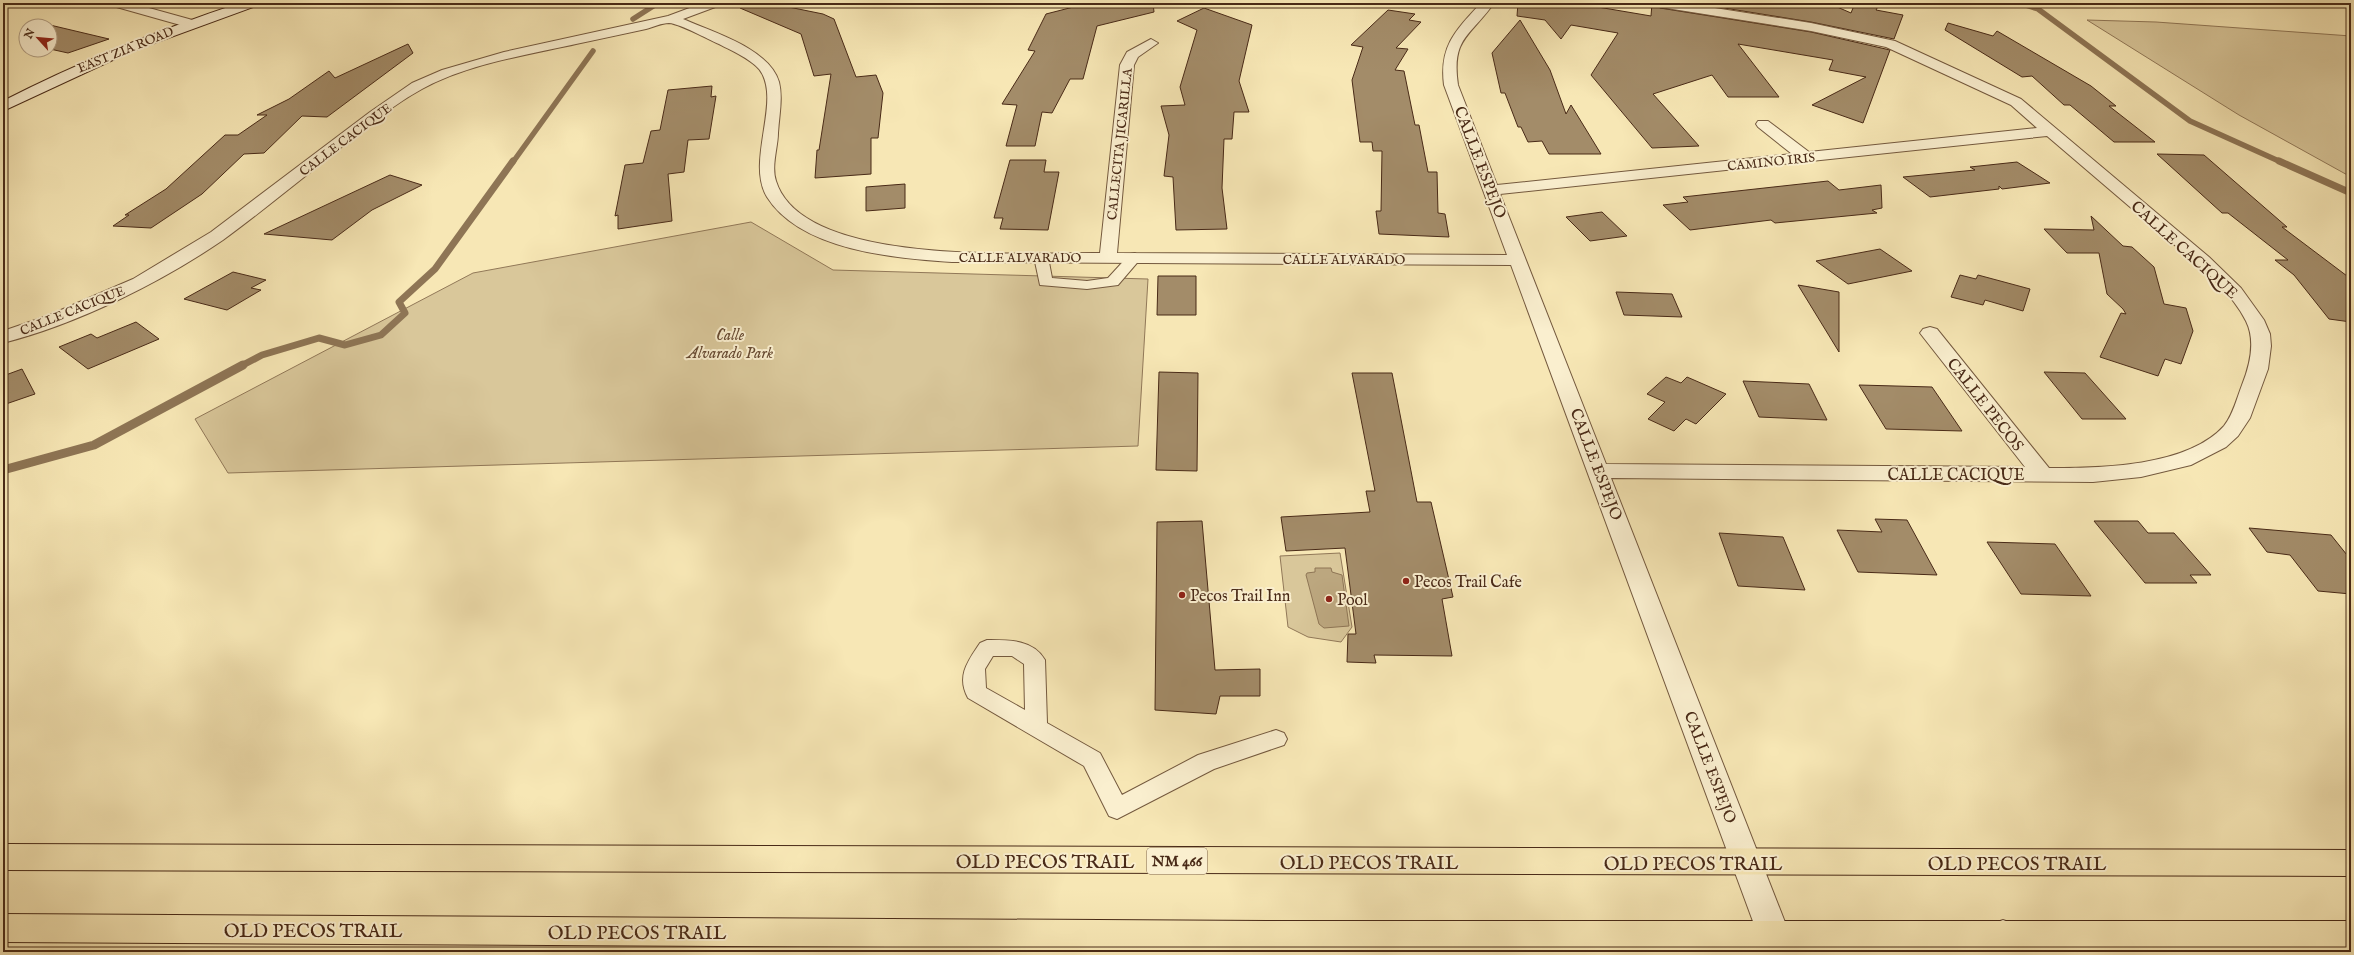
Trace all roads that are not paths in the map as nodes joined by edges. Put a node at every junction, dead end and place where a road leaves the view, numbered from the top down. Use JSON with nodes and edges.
{"nodes":[{"id":1,"x":117,"y":3,"type":"edge"},
{"id":2,"x":252,"y":3,"type":"edge"},
{"id":3,"x":714,"y":3,"type":"edge"},
{"id":4,"x":1488,"y":3,"type":"edge"},
{"id":5,"x":1660,"y":3,"type":"edge"},
{"id":6,"x":672,"y":19,"type":"junction"},
{"id":7,"x":191,"y":24,"type":"junction"},
{"id":8,"x":1150,"y":43,"type":"dead end"},
{"id":9,"x":3,"y":107,"type":"edge"},
{"id":10,"x":1763,"y":124,"type":"dead end"},
{"id":11,"x":2050,"y":131,"type":"junction"},
{"id":12,"x":1806,"y":157,"type":"junction"},
{"id":13,"x":1492,"y":190,"type":"junction"},
{"id":14,"x":1041,"y":257,"type":"junction"},
{"id":15,"x":1108,"y":257,"type":"junction"},
{"id":16,"x":1136,"y":257,"type":"junction"},
{"id":17,"x":1518,"y":260,"type":"junction"},
{"id":18,"x":1930,"y":333,"type":"dead end"},
{"id":19,"x":3,"y":337,"type":"edge"},
{"id":20,"x":1600,"y":472,"type":"junction"},
{"id":21,"x":2042,"y":474,"type":"junction"},
{"id":22,"x":1036,"y":727,"type":"dead end"},
{"id":23,"x":1276,"y":739,"type":"dead end"},
{"id":24,"x":3,"y":857,"type":"edge"},
{"id":25,"x":1748,"y":863,"type":"junction"},
{"id":26,"x":2351,"y":863,"type":"edge"},
{"id":27,"x":3,"y":928,"type":"edge"},
{"id":28,"x":1774,"y":935,"type":"junction"},
{"id":29,"x":2351,"y":935,"type":"edge"},
{"id":30,"x":2008,"y":943,"type":"edge"}],
"edges":[{"from":1,"to":7,"type":"street"},
{"from":2,"to":7,"type":"street","name":"EAST ZIA ROAD"},
{"from":3,"to":6,"type":"street","name":"CALLE CACIQUE"},
{"from":4,"to":13,"type":"street","name":"CALLE ESPEJO"},
{"from":5,"to":11,"type":"street","name":"CALLE CACIQUE"},
{"from":6,"to":14,"type":"street","name":"CALLE ALVARADO"},
{"from":6,"to":19,"type":"street","name":"CALLE CACIQUE"},
{"from":7,"to":9,"type":"street","name":"EAST ZIA ROAD"},
{"from":8,"to":15,"type":"street","name":"CALLECITA JICARILLA"},
{"from":10,"to":12,"type":"street"},
{"from":11,"to":12,"type":"street","name":"CAMINO IRIS"},
{"from":11,"to":21,"type":"street","name":"CALLE CACIQUE"},
{"from":12,"to":13,"type":"street","name":"CAMINO IRIS"},
{"from":13,"to":17,"type":"street","name":"CALLE ESPEJO"},
{"from":14,"to":15,"type":"street","name":"CALLE ALVARADO"},
{"from":14,"to":16,"type":"lane"},
{"from":15,"to":16,"type":"street","name":"CALLE ALVARADO"},
{"from":16,"to":17,"type":"street","name":"CALLE ALVARADO"},
{"from":17,"to":20,"type":"street","name":"CALLE ESPEJO"},
{"from":18,"to":21,"type":"street","name":"CALLE PECOS"},
{"from":20,"to":21,"type":"street","name":"CALLE CACIQUE"},
{"from":20,"to":25,"type":"street","name":"CALLE ESPEJO"},
{"from":22,"to":23,"type":"lane"},
{"from":24,"to":25,"type":"main road","name":"OLD PECOS TRAIL","number":"NM 466"},
{"from":25,"to":26,"type":"main road","name":"OLD PECOS TRAIL","number":"NM 466"},
{"from":25,"to":28,"type":"street","name":"CALLE ESPEJO"},
{"from":27,"to":28,"type":"main road","name":"OLD PECOS TRAIL"},
{"from":28,"to":30,"type":"main road","name":"OLD PECOS TRAIL"},
{"from":29,"to":30,"type":"main road","name":"OLD PECOS TRAIL"}]}
